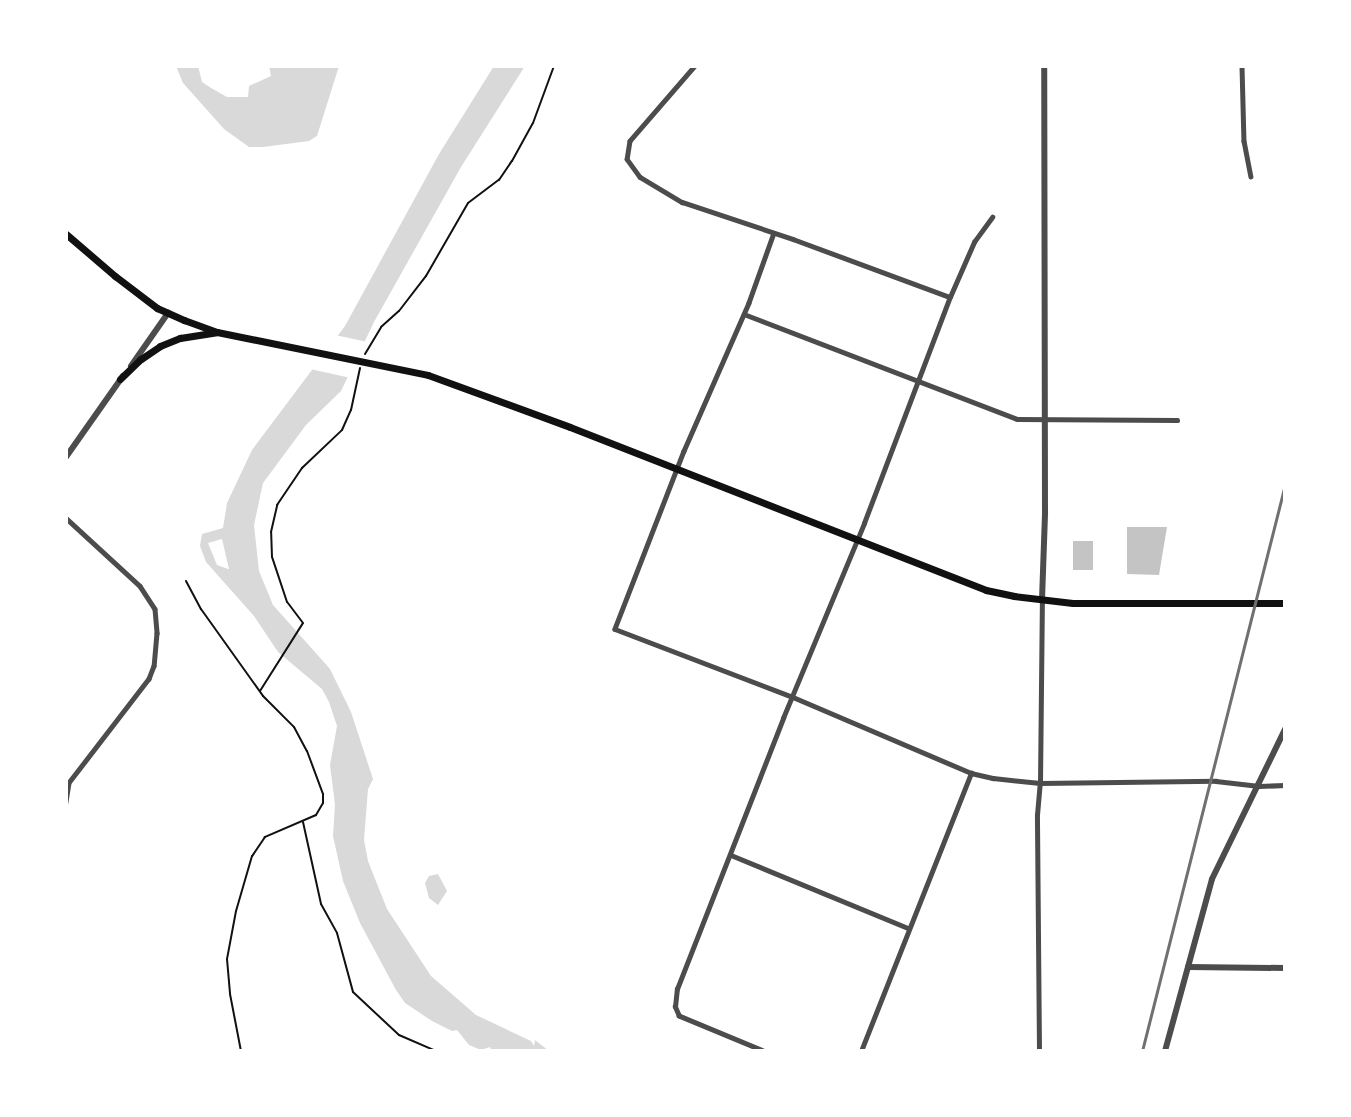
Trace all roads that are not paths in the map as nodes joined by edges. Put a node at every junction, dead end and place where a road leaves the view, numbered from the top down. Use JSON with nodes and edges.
{"nodes":[{"id":1,"x":695,"y":66,"type":"edge"},
{"id":2,"x":1044,"y":66,"type":"edge"},
{"id":3,"x":1242,"y":66,"type":"edge"},
{"id":4,"x":1251,"y":176,"type":"dead end"},
{"id":5,"x":992,"y":217,"type":"dead end"},
{"id":6,"x":774,"y":233,"type":"junction"},
{"id":7,"x":66,"y":234,"type":"edge"},
{"id":8,"x":950,"y":297,"type":"junction"},
{"id":9,"x":168,"y":313,"type":"junction"},
{"id":10,"x":744,"y":314,"type":"junction"},
{"id":11,"x":217,"y":332,"type":"junction"},
{"id":12,"x":120,"y":379,"type":"junction"},
{"id":13,"x":916,"y":382,"type":"junction"},
{"id":14,"x":1043,"y":419,"type":"junction"},
{"id":15,"x":1177,"y":420,"type":"dead end"},
{"id":16,"x":66,"y":457,"type":"edge"},
{"id":17,"x":676,"y":470,"type":"junction"},
{"id":18,"x":66,"y":518,"type":"edge"},
{"id":19,"x":857,"y":540,"type":"junction"},
{"id":20,"x":1042,"y":600,"type":"junction"},
{"id":21,"x":1285,"y":603,"type":"edge"},
{"id":22,"x":792,"y":697,"type":"junction"},
{"id":23,"x":1285,"y":729,"type":"edge"},
{"id":24,"x":971,"y":773,"type":"junction"},
{"id":25,"x":1040,"y":783,"type":"junction"},
{"id":26,"x":1285,"y":785,"type":"edge"},
{"id":27,"x":1259,"y":786,"type":"junction"},
{"id":28,"x":66,"y":803,"type":"edge"},
{"id":29,"x":731,"y":855,"type":"junction"},
{"id":30,"x":908,"y":928,"type":"junction"},
{"id":31,"x":1188,"y":967,"type":"junction"},
{"id":32,"x":1285,"y":968,"type":"edge"},
{"id":33,"x":763,"y":1051,"type":"edge"},
{"id":34,"x":861,"y":1051,"type":"edge"},
{"id":35,"x":1039,"y":1051,"type":"edge"},
{"id":36,"x":1166,"y":1051,"type":"edge"}],
"edges":[{"from":1,"to":6,"type":"street"},
{"from":2,"to":14,"type":"street"},
{"from":3,"to":4,"type":"street"},
{"from":5,"to":8,"type":"street"},
{"from":6,"to":8,"type":"street"},
{"from":6,"to":10,"type":"street"},
{"from":7,"to":9,"type":"main road"},
{"from":8,"to":13,"type":"street"},
{"from":9,"to":11,"type":"main road"},
{"from":9,"to":12,"type":"street"},
{"from":10,"to":13,"type":"street"},
{"from":10,"to":17,"type":"street"},
{"from":11,"to":12,"type":"main road"},
{"from":11,"to":17,"type":"main road"},
{"from":12,"to":16,"type":"street"},
{"from":13,"to":14,"type":"street"},
{"from":13,"to":19,"type":"street"},
{"from":14,"to":15,"type":"street"},
{"from":14,"to":20,"type":"street"},
{"from":17,"to":19,"type":"main road"},
{"from":17,"to":22,"type":"street"},
{"from":18,"to":28,"type":"street"},
{"from":19,"to":20,"type":"main road"},
{"from":19,"to":22,"type":"street"},
{"from":20,"to":21,"type":"main road"},
{"from":20,"to":25,"type":"street"},
{"from":22,"to":24,"type":"street"},
{"from":22,"to":29,"type":"street"},
{"from":23,"to":27,"type":"street"},
{"from":24,"to":25,"type":"street"},
{"from":24,"to":30,"type":"street"},
{"from":25,"to":27,"type":"street"},
{"from":25,"to":35,"type":"street"},
{"from":26,"to":27,"type":"street"},
{"from":27,"to":31,"type":"street"},
{"from":29,"to":30,"type":"street"},
{"from":29,"to":33,"type":"street"},
{"from":30,"to":34,"type":"street"},
{"from":31,"to":32,"type":"street"},
{"from":31,"to":36,"type":"street"}]}
